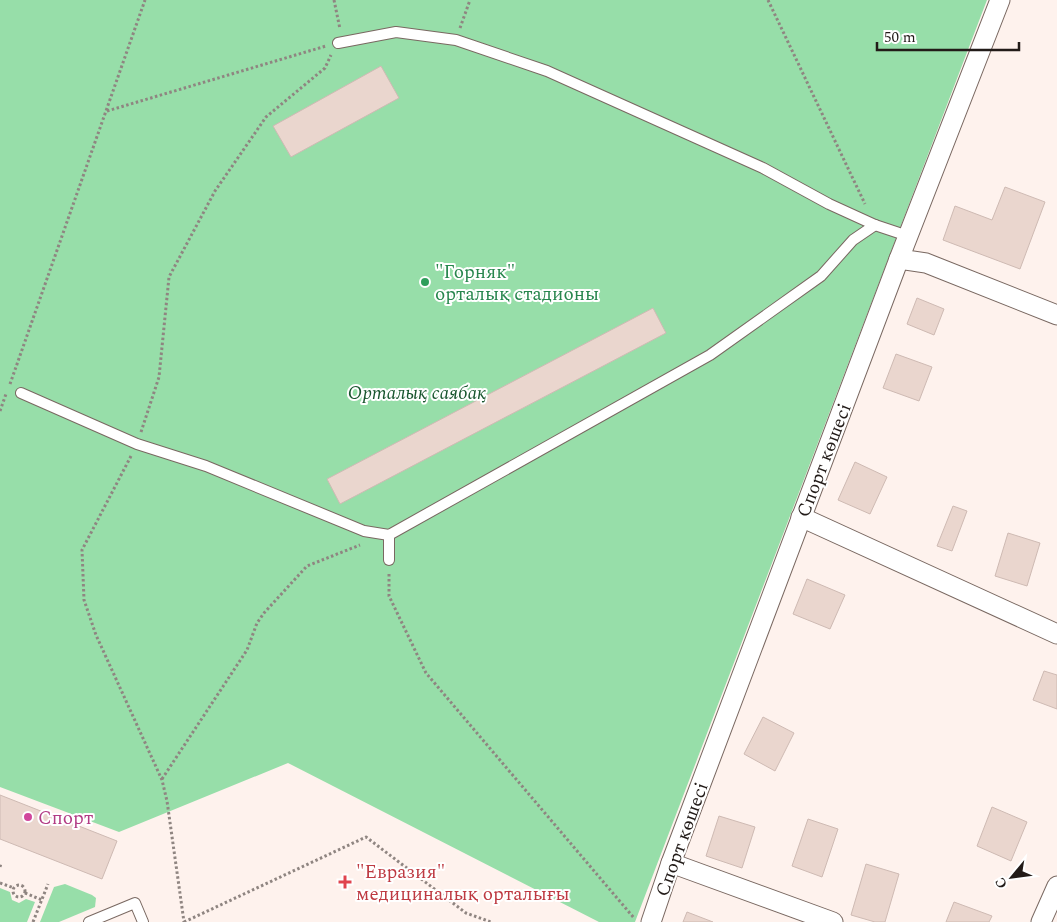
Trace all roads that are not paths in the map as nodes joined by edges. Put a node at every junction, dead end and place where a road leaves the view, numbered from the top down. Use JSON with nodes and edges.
{"nodes":[{"id":1,"x":1000,"y":0,"type":"edge"},
{"id":2,"x":338,"y":42,"type":"road end"},
{"id":3,"x":875,"y":225,"type":"junction"},
{"id":4,"x":908,"y":236,"type":"junction"},
{"id":5,"x":899,"y":259,"type":"junction"},
{"id":6,"x":1057,"y":316,"type":"edge"},
{"id":7,"x":21,"y":393,"type":"dead end"},
{"id":8,"x":802,"y":517,"type":"junction"},
{"id":9,"x":389,"y":535,"type":"junction"},
{"id":10,"x":389,"y":560,"type":"road end"},
{"id":11,"x":1057,"y":634,"type":"edge"},
{"id":12,"x":671,"y":863,"type":"junction"},
{"id":13,"x":1057,"y":886,"type":"edge"},
{"id":14,"x":89,"y":922,"type":"edge"},
{"id":15,"x":143,"y":922,"type":"edge"},
{"id":16,"x":651,"y":922,"type":"edge"},
{"id":17,"x":833,"y":922,"type":"edge"},
{"id":18,"x":1041,"y":922,"type":"edge"}],
"edges":[{"from":1,"to":4,"type":"street","name":"Спорт көшесі"},
{"from":2,"to":3,"type":"lane"},
{"from":3,"to":4,"type":"lane"},
{"from":3,"to":9,"type":"lane"},
{"from":4,"to":5,"type":"street","name":"Спорт көшесі"},
{"from":5,"to":6,"type":"street"},
{"from":5,"to":8,"type":"street","name":"Спорт көшесі"},
{"from":7,"to":9,"type":"lane"},
{"from":8,"to":11,"type":"street"},
{"from":8,"to":12,"type":"street","name":"Спорт көшесі"},
{"from":9,"to":10,"type":"lane"},
{"from":12,"to":16,"type":"street","name":"Спорт көшесі"},
{"from":12,"to":17,"type":"street"},
{"from":13,"to":18,"type":"street"},
{"from":14,"to":15,"type":"lane"}]}
